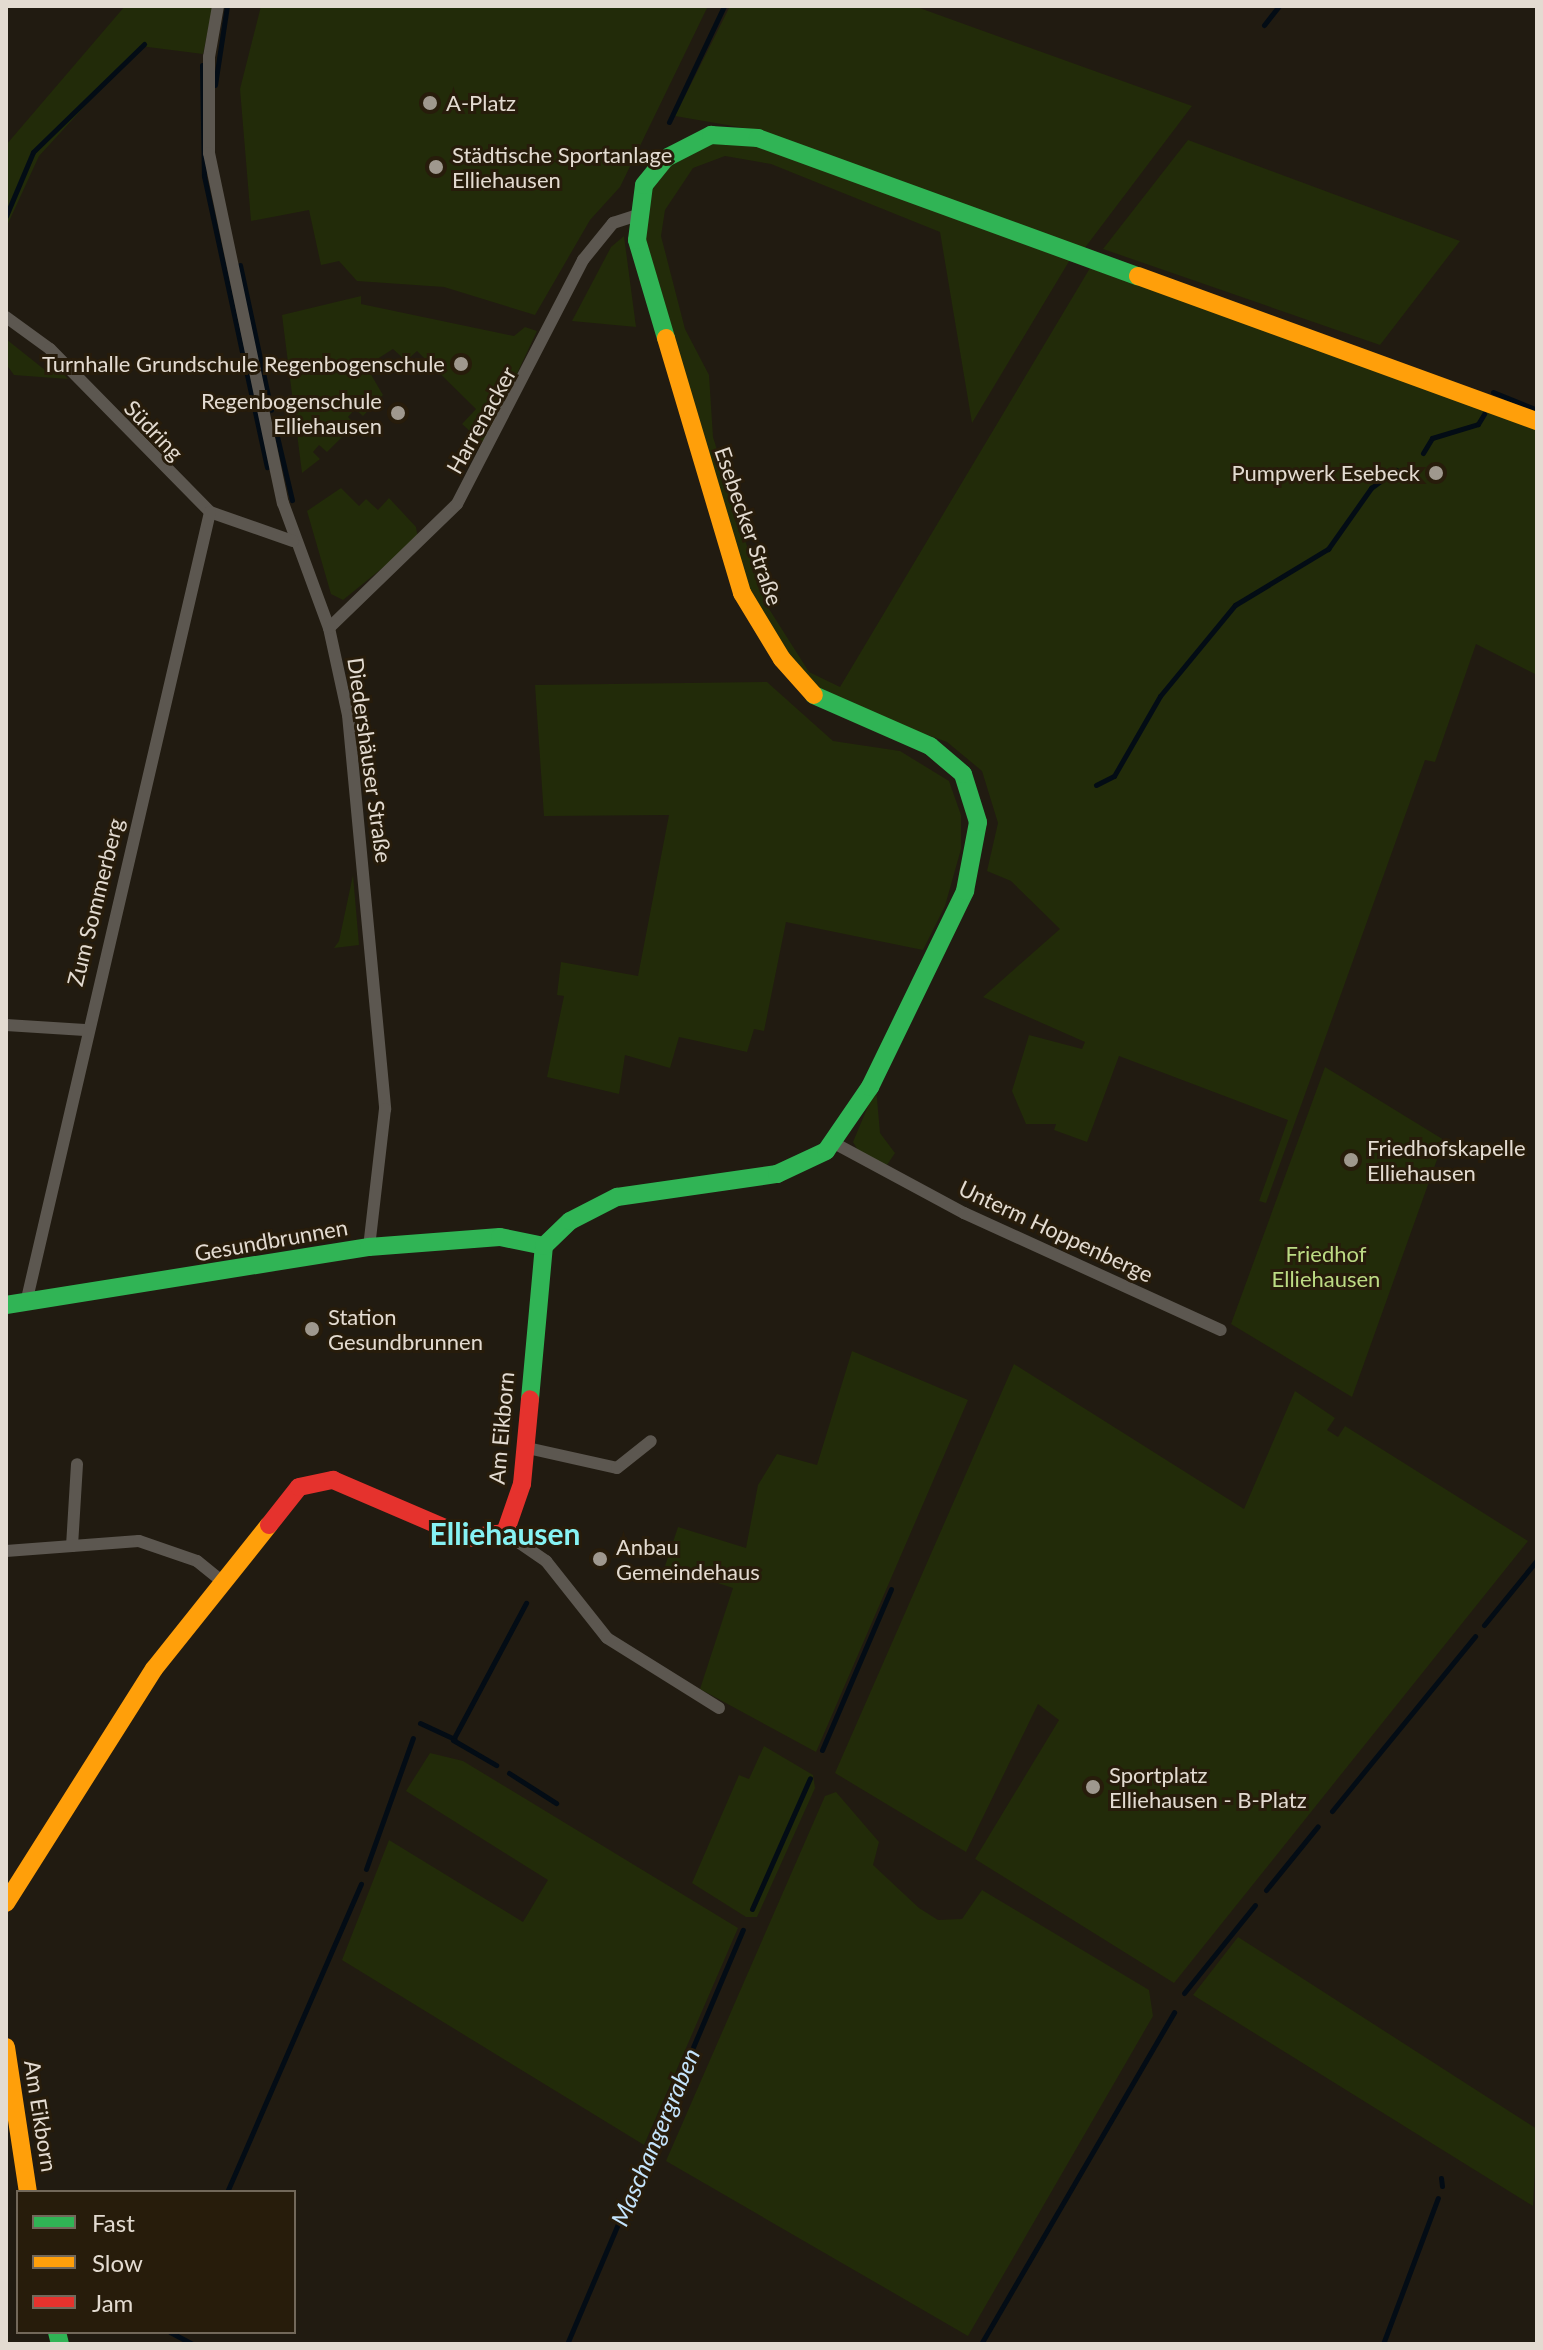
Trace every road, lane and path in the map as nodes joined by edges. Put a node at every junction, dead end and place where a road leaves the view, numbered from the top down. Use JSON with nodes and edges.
{"nodes":[{"id":1,"x":218,"y":6,"type":"edge"},
{"id":2,"x":638,"y":215,"type":"junction"},
{"id":3,"x":6,"y":317,"type":"edge"},
{"id":4,"x":1537,"y":421,"type":"edge"},
{"id":5,"x":210,"y":512,"type":"junction"},
{"id":6,"x":293,"y":541,"type":"junction"},
{"id":7,"x":329,"y":628,"type":"junction"},
{"id":8,"x":6,"y":1025,"type":"edge"},
{"id":9,"x":85,"y":1030,"type":"junction"},
{"id":10,"x":834,"y":1143,"type":"junction"},
{"id":11,"x":544,"y":1246,"type":"junction"},
{"id":12,"x":369,"y":1247,"type":"junction"},
{"id":13,"x":26,"y":1303,"type":"junction"},
{"id":14,"x":6,"y":1305,"type":"edge"},
{"id":15,"x":1221,"y":1330,"type":"dead end"},
{"id":16,"x":651,"y":1441,"type":"dead end"},
{"id":17,"x":523,"y":1447,"type":"junction"},
{"id":18,"x":77,"y":1464,"type":"dead end"},
{"id":19,"x":505,"y":1533,"type":"junction"},
{"id":20,"x":72,"y":1546,"type":"junction"},
{"id":21,"x":6,"y":1551,"type":"edge"},
{"id":22,"x":222,"y":1581,"type":"junction"},
{"id":23,"x":719,"y":1708,"type":"dead end"},
{"id":24,"x":6,"y":1903,"type":"edge"},
{"id":25,"x":6,"y":2047,"type":"edge"},
{"id":26,"x":12,"y":2134,"type":"edge"},
{"id":27,"x":27,"y":2190,"type":"edge"}],
"edges":[{"from":1,"to":6,"type":"street","name":"Diedershäuser Straße"},
{"from":2,"to":4,"type":"street"},
{"from":2,"to":7,"type":"street","name":"Harrenacker"},
{"from":2,"to":10,"type":"street","name":"Esebecker Straße"},
{"from":3,"to":5,"type":"street","name":"Südring"},
{"from":5,"to":6,"type":"street","name":"Südring"},
{"from":5,"to":9,"type":"street","name":"Zum Sommerberg"},
{"from":6,"to":7,"type":"street","name":"Diedershäuser Straße"},
{"from":7,"to":12,"type":"street","name":"Diedershäuser Straße"},
{"from":8,"to":9,"type":"street"},
{"from":9,"to":13,"type":"street","name":"Zum Sommerberg"},
{"from":10,"to":11,"type":"street"},
{"from":10,"to":15,"type":"street","name":"Unterm Hoppenberge"},
{"from":11,"to":12,"type":"street","name":"Gesundbrunnen"},
{"from":11,"to":17,"type":"street","name":"Am Eikborn"},
{"from":12,"to":13,"type":"street","name":"Gesundbrunnen"},
{"from":13,"to":14,"type":"street","name":"Gesundbrunnen"},
{"from":16,"to":17,"type":"street"},
{"from":17,"to":19,"type":"street","name":"Am Eikborn"},
{"from":18,"to":20,"type":"street"},
{"from":19,"to":22,"type":"street"},
{"from":19,"to":23,"type":"street"},
{"from":20,"to":21,"type":"street"},
{"from":20,"to":22,"type":"street"},
{"from":22,"to":24,"type":"street"},
{"from":25,"to":26,"type":"street","name":"Am Eikborn"},
{"from":26,"to":27,"type":"street","name":"Am Eikborn"}]}
